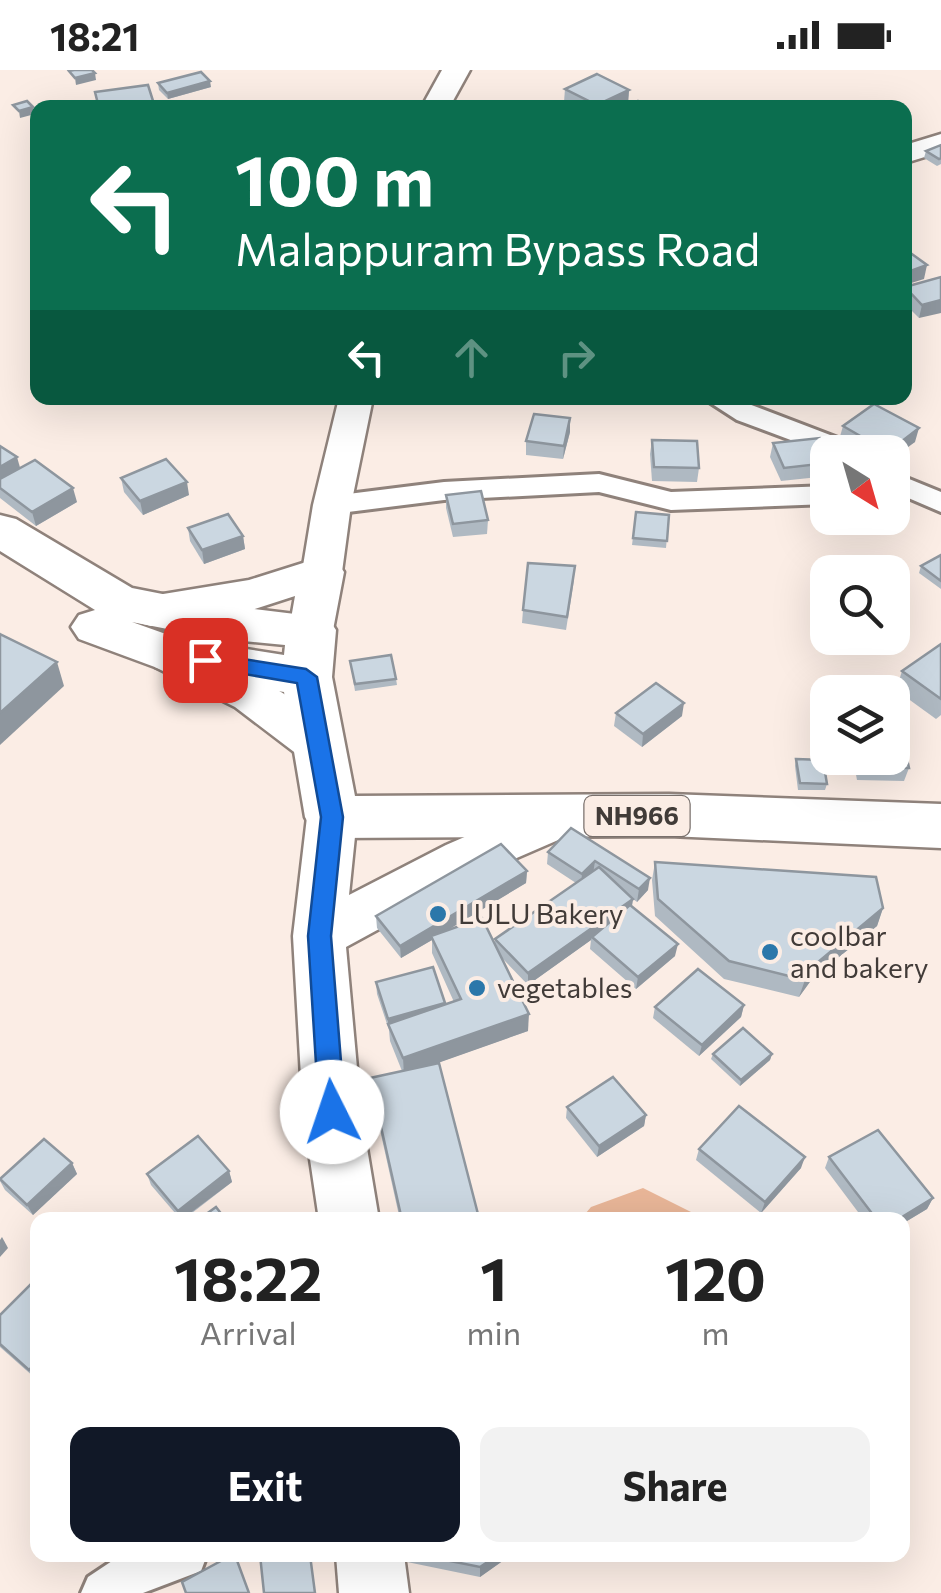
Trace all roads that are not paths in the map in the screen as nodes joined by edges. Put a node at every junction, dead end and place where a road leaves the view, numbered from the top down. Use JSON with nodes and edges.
{"nodes":[{"id":1,"x":456,"y":70,"type":"edge"},
{"id":2,"x":439,"y":100,"type":"edge"},
{"id":3,"x":941,"y":143,"type":"edge"},
{"id":4,"x":912,"y":152,"type":"edge"},
{"id":5,"x":354,"y":405,"type":"edge"},
{"id":6,"x":726,"y":405,"type":"edge"},
{"id":7,"x":813,"y":435,"type":"edge"},
{"id":8,"x":810,"y":496,"type":"edge"},
{"id":9,"x":332,"y":505,"type":"junction"},
{"id":10,"x":0,"y":530,"type":"edge"},
{"id":11,"x":0,"y":570,"type":"edge"},
{"id":12,"x":322,"y":572,"type":"junction"},
{"id":13,"x":161,"y":633,"type":"junction"},
{"id":14,"x":309,"y":653,"type":"junction"},
{"id":15,"x":319,"y":745,"type":"junction"},
{"id":16,"x":332,"y":817,"type":"junction"},
{"id":17,"x":561,"y":818,"type":"junction"},
{"id":18,"x":941,"y":826,"type":"edge"},
{"id":19,"x":320,"y":936,"type":"junction"},
{"id":20,"x":348,"y":1212,"type":"edge"},
{"id":21,"x":160,"y":1562,"type":"edge"},
{"id":22,"x":371,"y":1562,"type":"edge"},
{"id":23,"x":104,"y":1593,"type":"edge"},
{"id":24,"x":374,"y":1593,"type":"edge"}],
"edges":[{"from":1,"to":2,"type":"main road"},
{"from":3,"to":4,"type":"main road"},
{"from":5,"to":9,"type":"main road"},
{"from":6,"to":7,"type":"street"},
{"from":8,"to":9,"type":"street"},
{"from":9,"to":12,"type":"main road"},
{"from":10,"to":13,"type":"highway"},
{"from":11,"to":13,"type":"highway"},
{"from":12,"to":13,"type":"main road"},
{"from":12,"to":14,"type":"main road"},
{"from":13,"to":14,"type":"highway"},
{"from":13,"to":15,"type":"main road"},
{"from":14,"to":15,"type":"highway"},
{"from":15,"to":16,"type":"highway"},
{"from":16,"to":17,"type":"highway","number":"NH966"},
{"from":16,"to":19,"type":"main road"},
{"from":17,"to":18,"type":"highway","number":"NH966"},
{"from":17,"to":19,"type":"main road"},
{"from":19,"to":20,"type":"main road"},
{"from":21,"to":23,"type":"street"},
{"from":22,"to":24,"type":"main road"}]}
